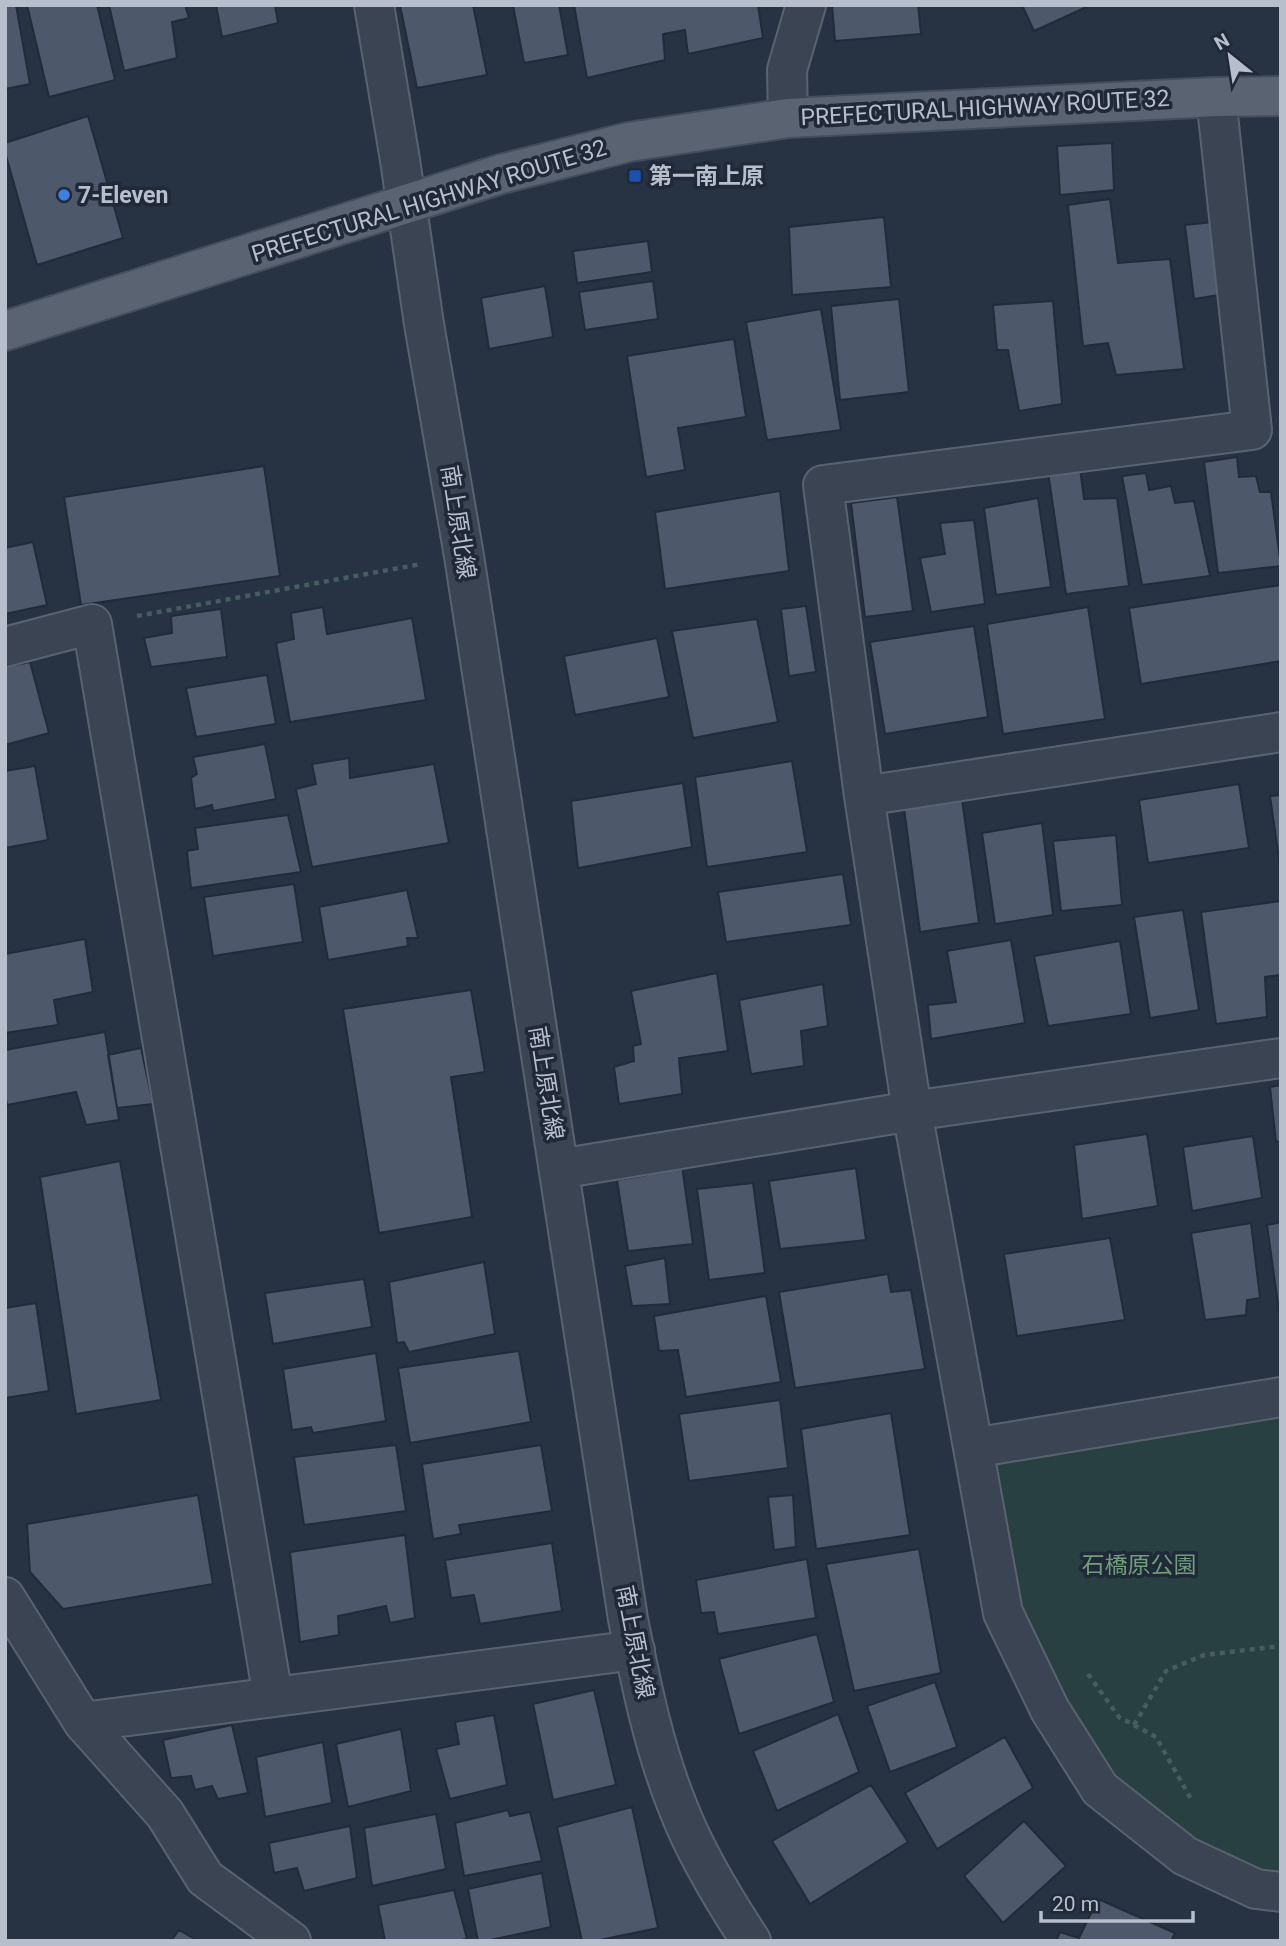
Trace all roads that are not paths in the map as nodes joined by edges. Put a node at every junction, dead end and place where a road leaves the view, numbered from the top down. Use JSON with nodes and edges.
{"nodes":[{"id":1,"x":374,"y":5,"type":"edge"},
{"id":2,"x":806,"y":5,"type":"edge"},
{"id":3,"x":1281,"y":96,"type":"edge"},
{"id":4,"x":1216,"y":97,"type":"junction"},
{"id":5,"x":788,"y":118,"type":"junction"},
{"id":6,"x":406,"y":203,"type":"junction"},
{"id":7,"x":5,"y":331,"type":"edge"},
{"id":8,"x":1267,"y":429,"type":"edge"},
{"id":9,"x":5,"y":647,"type":"edge"},
{"id":10,"x":1281,"y":732,"type":"edge"},
{"id":11,"x":864,"y":796,"type":"junction"},
{"id":12,"x":1281,"y":1058,"type":"edge"},
{"id":13,"x":912,"y":1111,"type":"junction"},
{"id":14,"x":559,"y":1169,"type":"junction"},
{"id":15,"x":1281,"y":1397,"type":"edge"},
{"id":16,"x":973,"y":1448,"type":"junction"},
{"id":17,"x":5,"y":1597,"type":"edge"},
{"id":18,"x":635,"y":1650,"type":"junction"},
{"id":19,"x":273,"y":1698,"type":"junction"},
{"id":20,"x":83,"y":1722,"type":"junction"},
{"id":21,"x":1281,"y":1892,"type":"edge"},
{"id":22,"x":291,"y":1941,"type":"edge"},
{"id":23,"x":751,"y":1941,"type":"edge"}],
"edges":[{"from":1,"to":6,"type":"street","name":"南上原北線"},
{"from":2,"to":5,"type":"street"},
{"from":3,"to":4,"type":"main road","name":"PREFECTURAL HIGHWAY ROUTE 32"},
{"from":4,"to":5,"type":"main road","name":"PREFECTURAL HIGHWAY ROUTE 32"},
{"from":4,"to":8,"type":"street"},
{"from":5,"to":6,"type":"main road","name":"PREFECTURAL HIGHWAY ROUTE 32"},
{"from":6,"to":7,"type":"main road","name":"PREFECTURAL HIGHWAY ROUTE 32"},
{"from":6,"to":14,"type":"street","name":"南上原北線"},
{"from":8,"to":11,"type":"street"},
{"from":9,"to":19,"type":"street"},
{"from":10,"to":11,"type":"street"},
{"from":11,"to":13,"type":"street"},
{"from":12,"to":13,"type":"street"},
{"from":13,"to":14,"type":"street"},
{"from":13,"to":16,"type":"street"},
{"from":14,"to":18,"type":"street","name":"南上原北線"},
{"from":15,"to":16,"type":"street"},
{"from":16,"to":21,"type":"street"},
{"from":17,"to":20,"type":"street"},
{"from":18,"to":19,"type":"street"},
{"from":18,"to":23,"type":"street","name":"南上原北線"},
{"from":19,"to":20,"type":"street"},
{"from":20,"to":22,"type":"street"}]}
